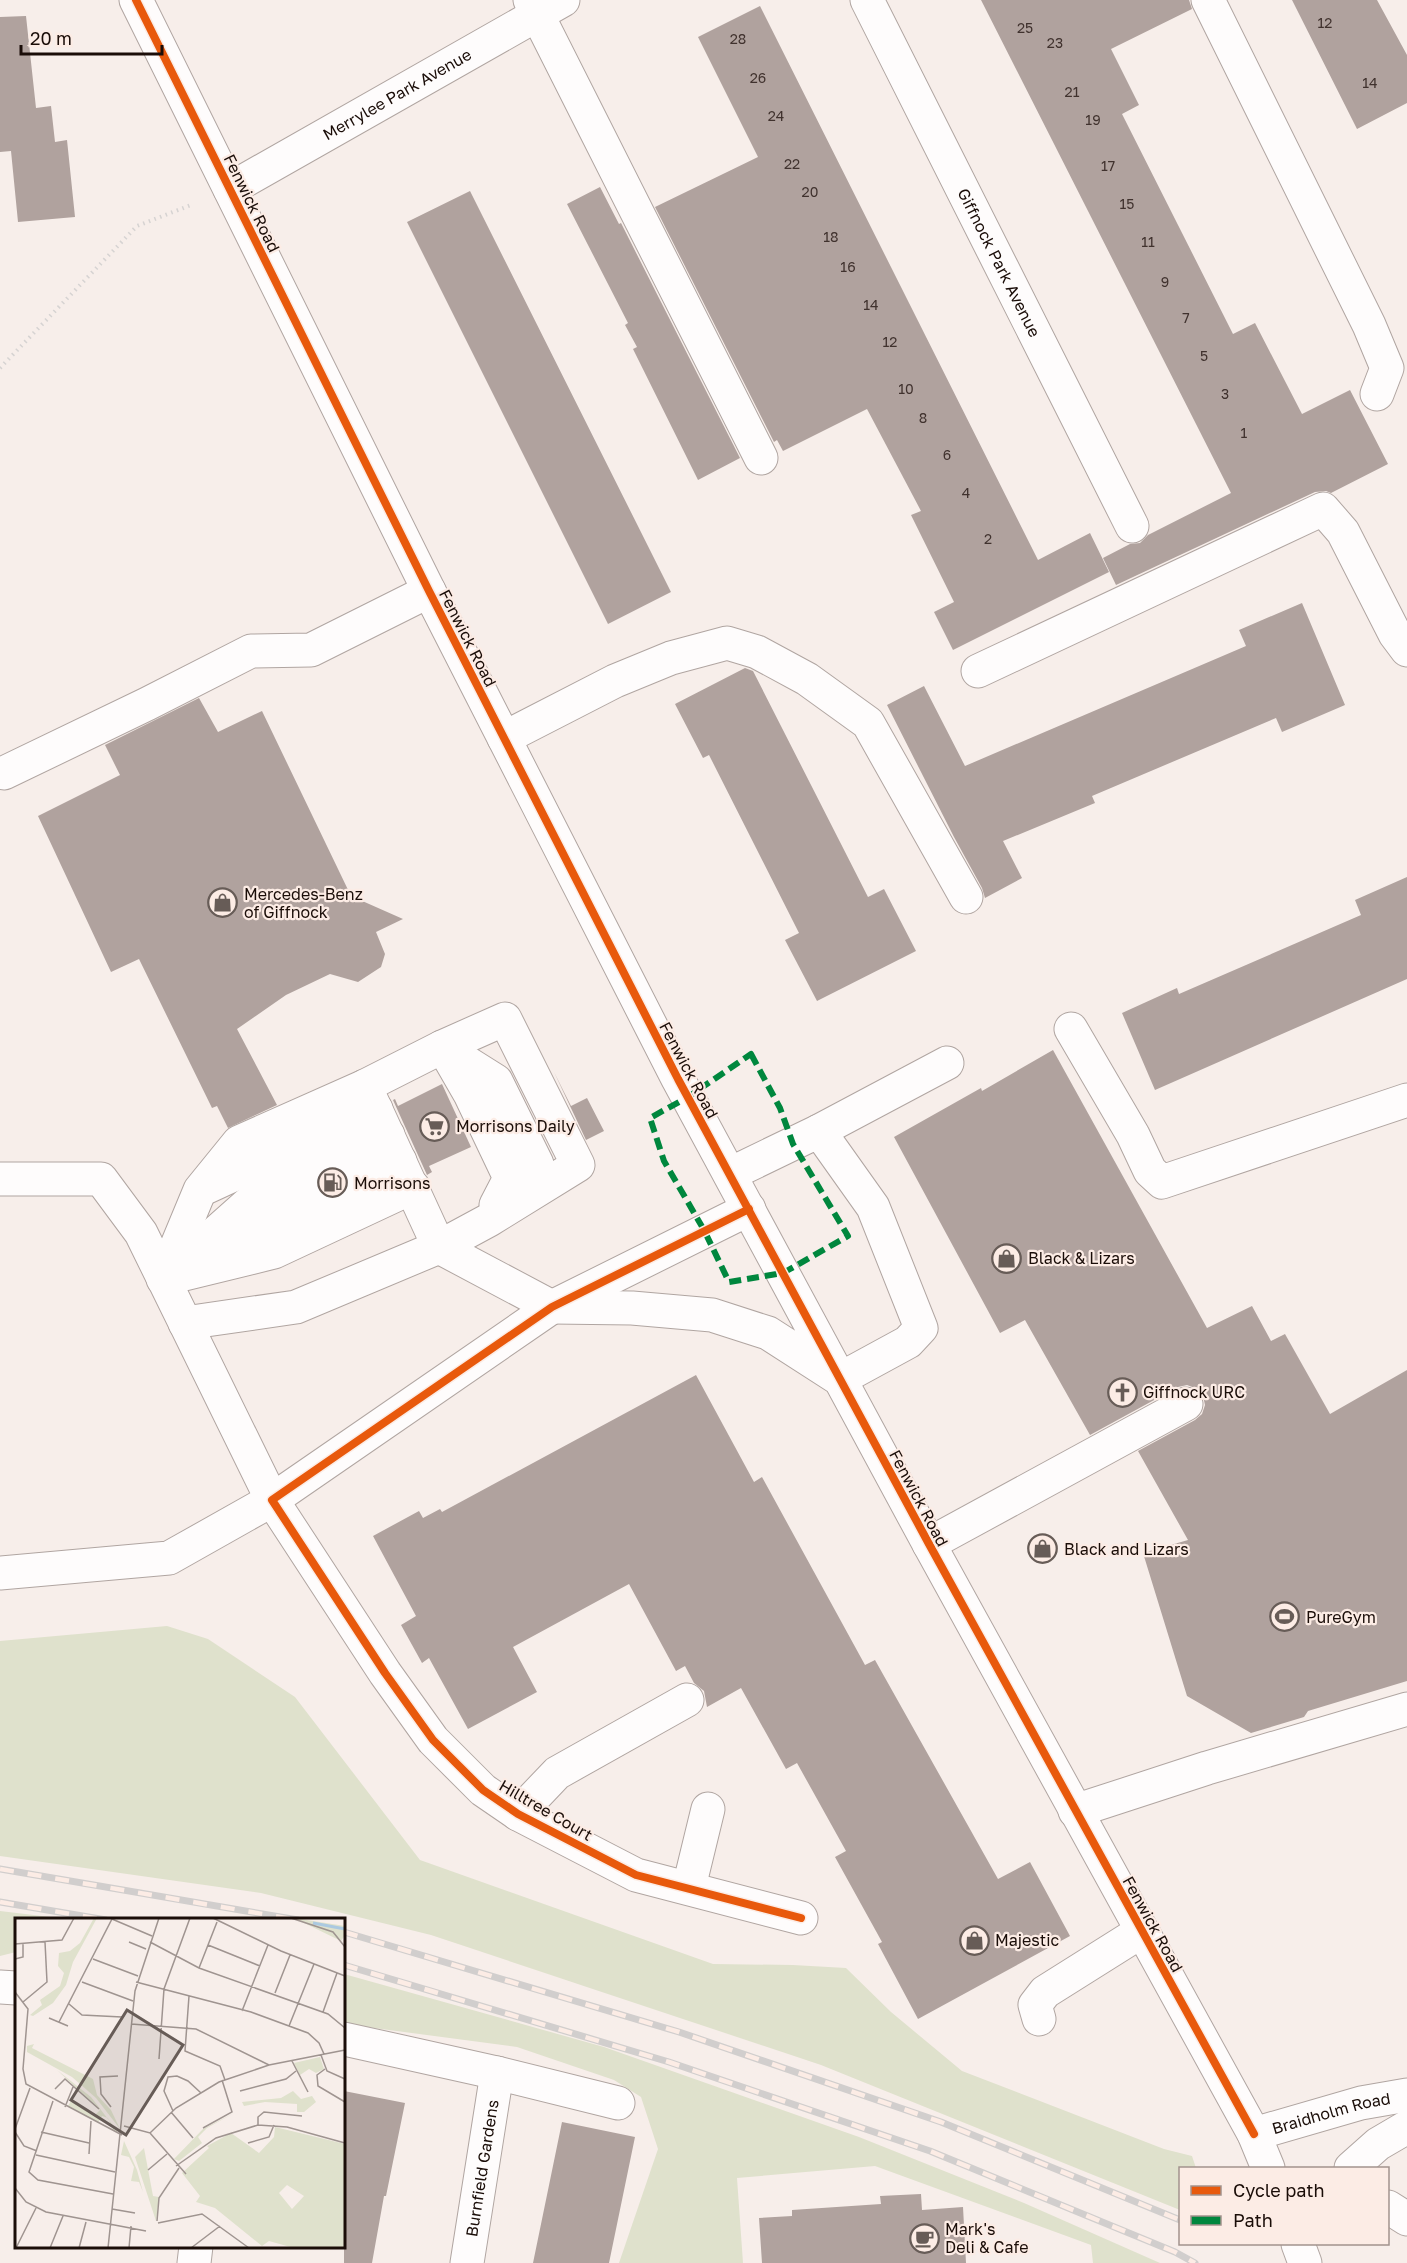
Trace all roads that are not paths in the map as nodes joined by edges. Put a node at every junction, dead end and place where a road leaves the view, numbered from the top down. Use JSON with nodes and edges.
{"nodes":[{"id":1,"x":136,"y":0,"type":"edge"},
{"id":2,"x":867,"y":0,"type":"edge"},
{"id":3,"x":1208,"y":0,"type":"edge"},
{"id":4,"x":544,"y":5,"type":"edge"},
{"id":5,"x":230,"y":189,"type":"junction"},
{"id":6,"x":1377,"y":394,"type":"dead end"},
{"id":7,"x":761,"y":458,"type":"dead end"},
{"id":8,"x":1132,"y":526,"type":"dead end"},
{"id":9,"x":429,"y":591,"type":"junction"},
{"id":10,"x":1407,"y":650,"type":"edge"},
{"id":11,"x":978,"y":670,"type":"dead end"},
{"id":12,"x":504,"y":738,"type":"junction"},
{"id":13,"x":4,"y":773,"type":"dead end"},
{"id":14,"x":966,"y":897,"type":"dead end"},
{"id":15,"x":1071,"y":1029,"type":"dead end"},
{"id":16,"x":442,"y":1047,"type":"junction"},
{"id":17,"x":947,"y":1063,"type":"dead end"},
{"id":18,"x":1407,"y":1100,"type":"edge"},
{"id":19,"x":819,"y":1131,"type":"junction"},
{"id":20,"x":388,"y":1136,"type":"junction"},
{"id":21,"x":730,"y":1174,"type":"junction"},
{"id":22,"x":0,"y":1179,"type":"edge"},
{"id":23,"x":748,"y":1209,"type":"junction"},
{"id":24,"x":489,"y":1220,"type":"junction"},
{"id":25,"x":439,"y":1247,"type":"junction"},
{"id":26,"x":163,"y":1279,"type":"junction"},
{"id":27,"x":552,"y":1307,"type":"junction"},
{"id":28,"x":185,"y":1323,"type":"junction"},
{"id":29,"x":840,"y":1378,"type":"junction"},
{"id":30,"x":1186,"y":1404,"type":"dead end"},
{"id":31,"x":272,"y":1500,"type":"junction"},
{"id":32,"x":929,"y":1544,"type":"junction"},
{"id":33,"x":0,"y":1573,"type":"edge"},
{"id":34,"x":687,"y":1700,"type":"dead end"},
{"id":35,"x":1407,"y":1709,"type":"edge"},
{"id":36,"x":708,"y":1809,"type":"dead end"},
{"id":37,"x":1076,"y":1811,"type":"junction"},
{"id":38,"x":518,"y":1814,"type":"junction"},
{"id":39,"x":689,"y":1887,"type":"junction"},
{"id":40,"x":801,"y":1918,"type":"dead end"},
{"id":41,"x":1142,"y":1931,"type":"junction"},
{"id":42,"x":0,"y":1987,"type":"edge"},
{"id":43,"x":15,"y":1988,"type":"edge"},
{"id":44,"x":1039,"y":2019,"type":"dead end"},
{"id":45,"x":345,"y":2039,"type":"edge"},
{"id":46,"x":497,"y":2073,"type":"junction"},
{"id":47,"x":1407,"y":2095,"type":"edge"},
{"id":48,"x":618,"y":2103,"type":"dead end"},
{"id":49,"x":1407,"y":2127,"type":"edge"},
{"id":50,"x":1254,"y":2134,"type":"junction"},
{"id":51,"x":1267,"y":2167,"type":"edge"},
{"id":52,"x":1353,"y":2167,"type":"edge"},
{"id":53,"x":1389,"y":2208,"type":"edge"},
{"id":54,"x":1407,"y":2219,"type":"edge"},
{"id":55,"x":1298,"y":2245,"type":"edge"},
{"id":56,"x":196,"y":2248,"type":"edge"},
{"id":57,"x":194,"y":2263,"type":"edge"},
{"id":58,"x":467,"y":2263,"type":"edge"},
{"id":59,"x":1305,"y":2263,"type":"edge"}],
"edges":[{"from":1,"to":5,"type":"street","name":"Fenwick Road"},
{"from":2,"to":8,"type":"street","name":"Giffnock Park Avenue"},
{"from":3,"to":6,"type":"street"},
{"from":4,"to":5,"type":"street","name":"Merrylee Park Avenue"},
{"from":4,"to":7,"type":"street"},
{"from":5,"to":9,"type":"street","name":"Fenwick Road"},
{"from":9,"to":12,"type":"street","name":"Fenwick Road"},
{"from":9,"to":13,"type":"street"},
{"from":10,"to":11,"type":"street"},
{"from":12,"to":14,"type":"street"},
{"from":12,"to":21,"type":"street","name":"Fenwick Road"},
{"from":15,"to":18,"type":"street"},
{"from":16,"to":20,"type":"street"},
{"from":16,"to":24,"type":"street"},
{"from":16,"to":24,"type":"street"},
{"from":17,"to":19,"type":"street"},
{"from":19,"to":21,"type":"street"},
{"from":19,"to":29,"type":"street"},
{"from":20,"to":25,"type":"street"},
{"from":20,"to":26,"type":"street"},
{"from":20,"to":26,"type":"street"},
{"from":20,"to":26,"type":"street"},
{"from":21,"to":23,"type":"street","name":"Fenwick Road"},
{"from":22,"to":26,"type":"street","name":"Hilltree Court"},
{"from":23,"to":27,"type":"street"},
{"from":23,"to":29,"type":"street","name":"Fenwick Road"},
{"from":24,"to":25,"type":"street"},
{"from":25,"to":27,"type":"street"},
{"from":25,"to":28,"type":"street"},
{"from":26,"to":28,"type":"street","name":"Hilltree Court"},
{"from":27,"to":29,"type":"street"},
{"from":27,"to":31,"type":"street"},
{"from":28,"to":31,"type":"street","name":"Hilltree Court"},
{"from":29,"to":32,"type":"street","name":"Fenwick Road"},
{"from":30,"to":32,"type":"street"},
{"from":31,"to":33,"type":"street"},
{"from":31,"to":38,"type":"street","name":"Hilltree Court"},
{"from":32,"to":37,"type":"street","name":"Fenwick Road"},
{"from":34,"to":38,"type":"street","name":"Hilltree Court"},
{"from":35,"to":37,"type":"street"},
{"from":36,"to":39,"type":"street"},
{"from":37,"to":41,"type":"street","name":"Fenwick Road"},
{"from":38,"to":39,"type":"street","name":"Hilltree Court"},
{"from":39,"to":40,"type":"street","name":"Hilltree Court"},
{"from":41,"to":44,"type":"street"},
{"from":41,"to":50,"type":"street","name":"Fenwick Road"},
{"from":42,"to":43,"type":"street"},
{"from":45,"to":46,"type":"street"},
{"from":46,"to":48,"type":"street"},
{"from":46,"to":58,"type":"street","name":"Burnfield Gardens"},
{"from":47,"to":50,"type":"street","name":"Braidholm Road"},
{"from":49,"to":52,"type":"street","name":"Braidholm Road"},
{"from":50,"to":51,"type":"street","name":"Fenwick Road"},
{"from":53,"to":54,"type":"street"},
{"from":55,"to":59,"type":"street"},
{"from":56,"to":57,"type":"street"}]}
